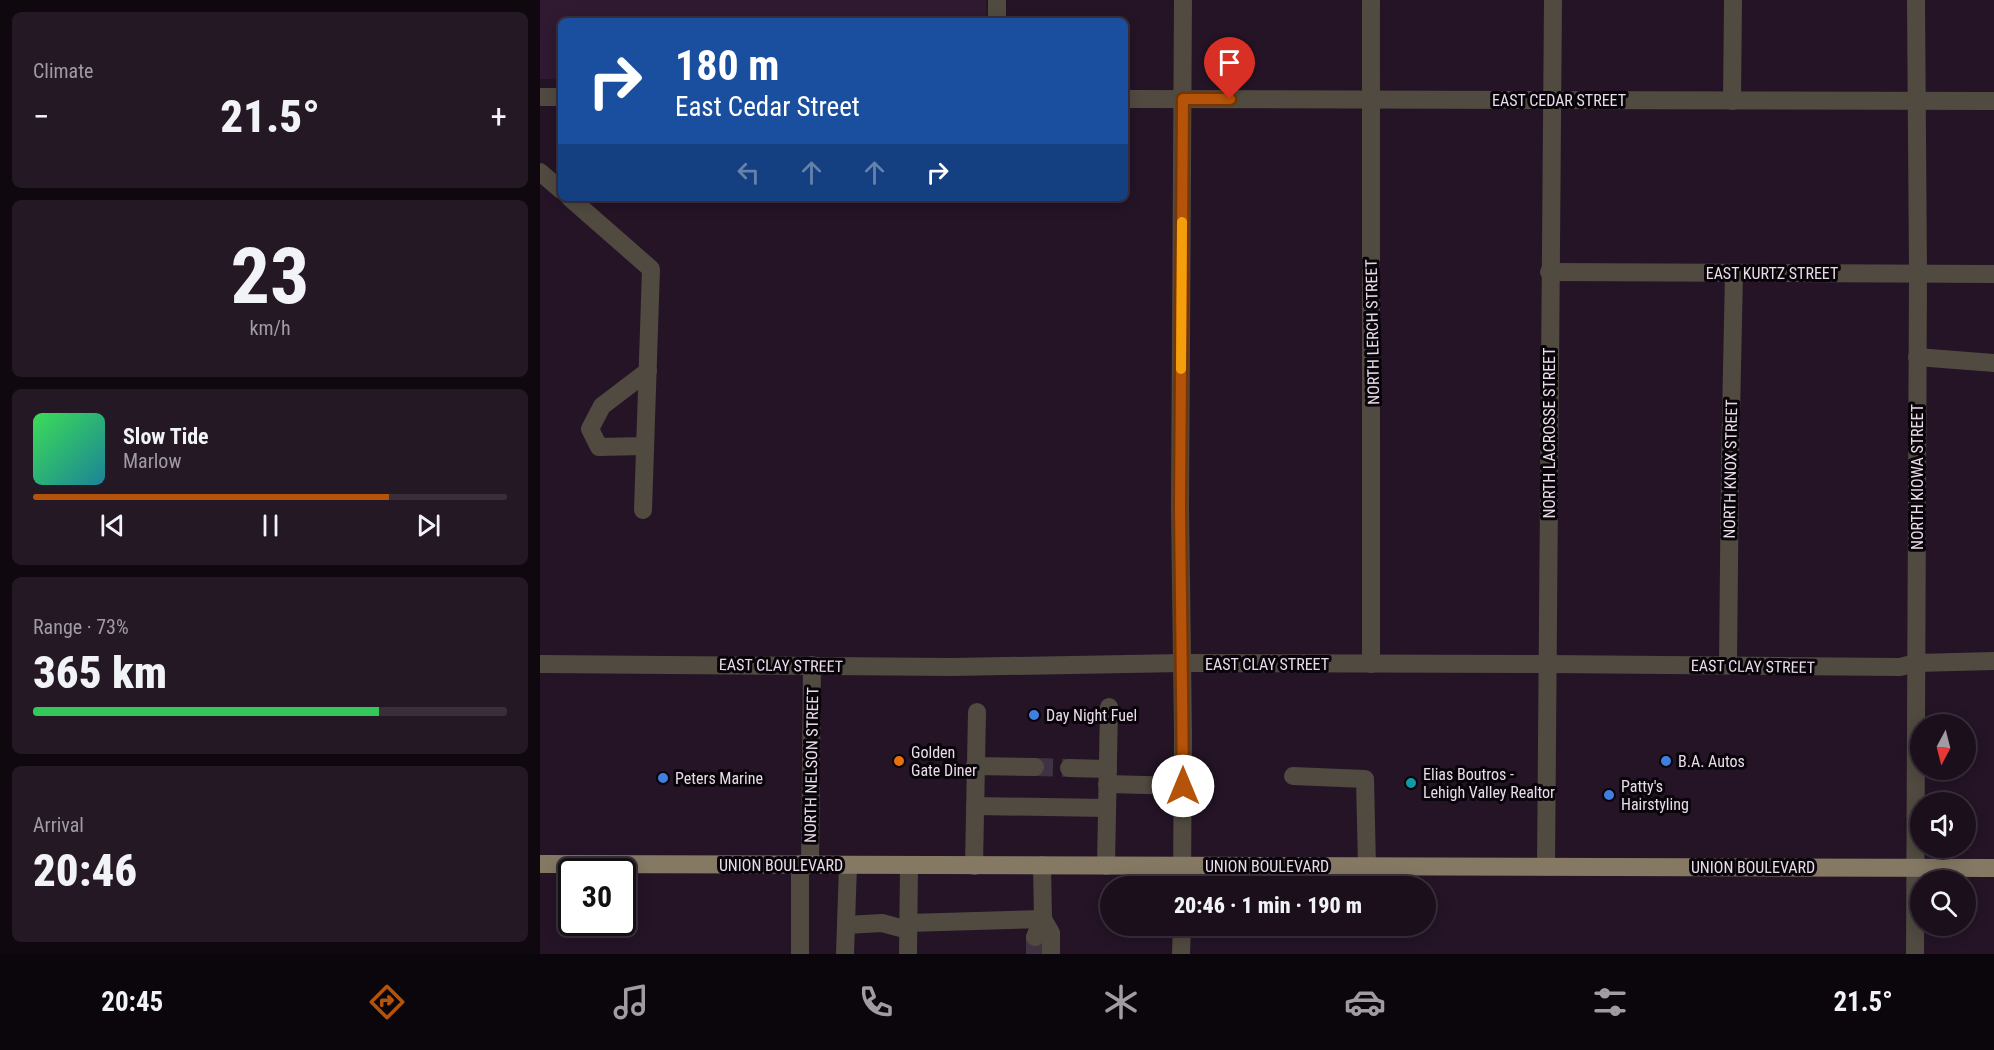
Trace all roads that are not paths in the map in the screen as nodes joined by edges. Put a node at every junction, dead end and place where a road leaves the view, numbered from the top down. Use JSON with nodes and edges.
{"nodes":[{"id":1,"x":997,"y":0,"type":"edge"},
{"id":2,"x":1183,"y":0,"type":"edge"},
{"id":3,"x":1371,"y":0,"type":"edge"},
{"id":4,"x":1553,"y":0,"type":"edge"},
{"id":5,"x":1733,"y":0,"type":"edge"},
{"id":6,"x":1916,"y":0,"type":"edge"},
{"id":7,"x":997,"y":18,"type":"edge"},
{"id":8,"x":540,"y":97,"type":"edge"},
{"id":9,"x":558,"y":97,"type":"edge"},
{"id":10,"x":1128,"y":99,"type":"edge"},
{"id":11,"x":1183,"y":99,"type":"junction"},
{"id":12,"x":1371,"y":99,"type":"junction"},
{"id":13,"x":1551,"y":100,"type":"junction"},
{"id":14,"x":1732,"y":101,"type":"junction"},
{"id":15,"x":1917,"y":101,"type":"junction"},
{"id":16,"x":1994,"y":101,"type":"edge"},
{"id":17,"x":540,"y":172,"type":"edge"},
{"id":18,"x":558,"y":187,"type":"edge"},
{"id":19,"x":573,"y":201,"type":"edge"},
{"id":20,"x":1549,"y":272,"type":"junction"},
{"id":21,"x":1734,"y":273,"type":"junction"},
{"id":22,"x":1917,"y":274,"type":"junction"},
{"id":23,"x":1994,"y":274,"type":"edge"},
{"id":24,"x":1917,"y":357,"type":"junction"},
{"id":25,"x":1994,"y":363,"type":"edge"},
{"id":26,"x":648,"y":371,"type":"junction"},
{"id":27,"x":645,"y":446,"type":"junction"},
{"id":28,"x":644,"y":510,"type":"dead end"},
{"id":29,"x":1994,"y":661,"type":"edge"},
{"id":30,"x":1183,"y":663,"type":"junction"},
{"id":31,"x":1916,"y":663,"type":"junction"},
{"id":32,"x":540,"y":664,"type":"edge"},
{"id":33,"x":1371,"y":664,"type":"junction"},
{"id":34,"x":1548,"y":664,"type":"junction"},
{"id":35,"x":812,"y":665,"type":"junction"},
{"id":36,"x":1728,"y":665,"type":"junction"},
{"id":37,"x":1109,"y":707,"type":"dead end"},
{"id":38,"x":977,"y":712,"type":"dead end"},
{"id":39,"x":975,"y":766,"type":"junction"},
{"id":40,"x":1035,"y":767,"type":"tunnel mouth"},
{"id":41,"x":1069,"y":768,"type":"tunnel mouth"},
{"id":42,"x":1293,"y":776,"type":"dead end"},
{"id":43,"x":1107,"y":777,"type":"junction"},
{"id":44,"x":1183,"y":786,"type":"junction"},
{"id":45,"x":975,"y":806,"type":"junction"},
{"id":46,"x":1107,"y":808,"type":"junction"},
{"id":47,"x":540,"y":864,"type":"edge"},
{"id":48,"x":805,"y":865,"type":"junction"},
{"id":49,"x":848,"y":865,"type":"junction"},
{"id":50,"x":1183,"y":865,"type":"junction"},
{"id":51,"x":909,"y":866,"type":"junction"},
{"id":52,"x":974,"y":866,"type":"junction"},
{"id":53,"x":1042,"y":866,"type":"junction"},
{"id":54,"x":1106,"y":866,"type":"junction"},
{"id":55,"x":1368,"y":866,"type":"junction"},
{"id":56,"x":1546,"y":867,"type":"junction"},
{"id":57,"x":1915,"y":868,"type":"junction"},
{"id":58,"x":1994,"y":868,"type":"edge"},
{"id":59,"x":1182,"y":876,"type":"edge"},
{"id":60,"x":1043,"y":920,"type":"junction"},
{"id":61,"x":846,"y":925,"type":"junction"},
{"id":62,"x":908,"y":927,"type":"junction"},
{"id":63,"x":1182,"y":936,"type":"edge"},
{"id":64,"x":1035,"y":937,"type":"tunnel mouth"},
{"id":65,"x":909,"y":953,"type":"edge"},
{"id":66,"x":800,"y":954,"type":"edge"},
{"id":67,"x":845,"y":954,"type":"edge"},
{"id":68,"x":1051,"y":954,"type":"edge"},
{"id":69,"x":1181,"y":954,"type":"edge"},
{"id":70,"x":1915,"y":954,"type":"edge"}],
"edges":[{"from":1,"to":7,"type":"street"},
{"from":2,"to":11,"type":"street"},
{"from":3,"to":12,"type":"street","name":"NORTH LERCH STREET"},
{"from":4,"to":13,"type":"street","name":"NORTH LACROSSE STREET"},
{"from":5,"to":14,"type":"street"},
{"from":6,"to":15,"type":"street","name":"NORTH KIOWA STREET"},
{"from":8,"to":9,"type":"street"},
{"from":10,"to":11,"type":"street","name":"EAST CEDAR STREET"},
{"from":11,"to":12,"type":"street","name":"EAST CEDAR STREET"},
{"from":11,"to":30,"type":"street"},
{"from":12,"to":13,"type":"street","name":"EAST CEDAR STREET"},
{"from":12,"to":33,"type":"street","name":"NORTH LERCH STREET"},
{"from":13,"to":14,"type":"street","name":"EAST CEDAR STREET"},
{"from":13,"to":20,"type":"street","name":"NORTH LACROSSE STREET"},
{"from":14,"to":15,"type":"street","name":"EAST CEDAR STREET"},
{"from":15,"to":16,"type":"street","name":"EAST CEDAR STREET"},
{"from":15,"to":22,"type":"street","name":"NORTH KIOWA STREET"},
{"from":17,"to":18,"type":"street"},
{"from":19,"to":26,"type":"street"},
{"from":20,"to":21,"type":"street","name":"EAST KURTZ STREET"},
{"from":20,"to":34,"type":"street","name":"NORTH LACROSSE STREET"},
{"from":21,"to":22,"type":"street","name":"EAST KURTZ STREET"},
{"from":21,"to":36,"type":"street","name":"NORTH KNOX STREET"},
{"from":22,"to":23,"type":"street","name":"EAST KURTZ STREET"},
{"from":22,"to":24,"type":"street","name":"NORTH KIOWA STREET"},
{"from":24,"to":25,"type":"street"},
{"from":24,"to":31,"type":"street","name":"NORTH KIOWA STREET"},
{"from":26,"to":27,"type":"street"},
{"from":26,"to":27,"type":"street"},
{"from":27,"to":28,"type":"street"},
{"from":29,"to":31,"type":"street","name":"EAST CLAY STREET"},
{"from":30,"to":33,"type":"street","name":"EAST CLAY STREET"},
{"from":30,"to":35,"type":"street","name":"EAST CLAY STREET"},
{"from":30,"to":44,"type":"street"},
{"from":31,"to":36,"type":"street","name":"EAST CLAY STREET"},
{"from":31,"to":57,"type":"street","name":"NORTH KIOWA STREET"},
{"from":32,"to":35,"type":"street","name":"EAST CLAY STREET"},
{"from":33,"to":34,"type":"street","name":"EAST CLAY STREET"},
{"from":34,"to":36,"type":"street","name":"EAST CLAY STREET"},
{"from":34,"to":56,"type":"street","name":"NORTH LACROSSE STREET"},
{"from":35,"to":48,"type":"street","name":"NORTH NELSON STREET"},
{"from":37,"to":43,"type":"street"},
{"from":38,"to":39,"type":"street"},
{"from":39,"to":40,"type":"street"},
{"from":39,"to":45,"type":"street"},
{"from":41,"to":43,"type":"street"},
{"from":42,"to":55,"type":"street"},
{"from":43,"to":44,"type":"street"},
{"from":43,"to":46,"type":"street"},
{"from":44,"to":50,"type":"street"},
{"from":45,"to":46,"type":"street"},
{"from":45,"to":52,"type":"street"},
{"from":46,"to":54,"type":"street"},
{"from":47,"to":48,"type":"main road","name":"UNION BOULEVARD"},
{"from":48,"to":49,"type":"main road","name":"UNION BOULEVARD"},
{"from":48,"to":66,"type":"street","name":"NORTH NELSON STREET"},
{"from":49,"to":51,"type":"main road","name":"UNION BOULEVARD"},
{"from":49,"to":61,"type":"street"},
{"from":50,"to":54,"type":"main road","name":"UNION BOULEVARD"},
{"from":50,"to":55,"type":"main road","name":"UNION BOULEVARD"},
{"from":50,"to":59,"type":"street"},
{"from":51,"to":52,"type":"main road","name":"UNION BOULEVARD"},
{"from":51,"to":62,"type":"street"},
{"from":52,"to":53,"type":"main road","name":"UNION BOULEVARD"},
{"from":53,"to":54,"type":"main road","name":"UNION BOULEVARD"},
{"from":53,"to":60,"type":"street"},
{"from":55,"to":56,"type":"main road","name":"UNION BOULEVARD"},
{"from":56,"to":57,"type":"main road","name":"UNION BOULEVARD"},
{"from":57,"to":58,"type":"main road","name":"UNION BOULEVARD"},
{"from":57,"to":70,"type":"street","name":"NORTH KIOWA STREET"},
{"from":60,"to":62,"type":"street"},
{"from":60,"to":64,"type":"street"},
{"from":60,"to":68,"type":"street"},
{"from":61,"to":62,"type":"street"},
{"from":61,"to":67,"type":"street"},
{"from":62,"to":65,"type":"street"},
{"from":63,"to":69,"type":"street"}]}
